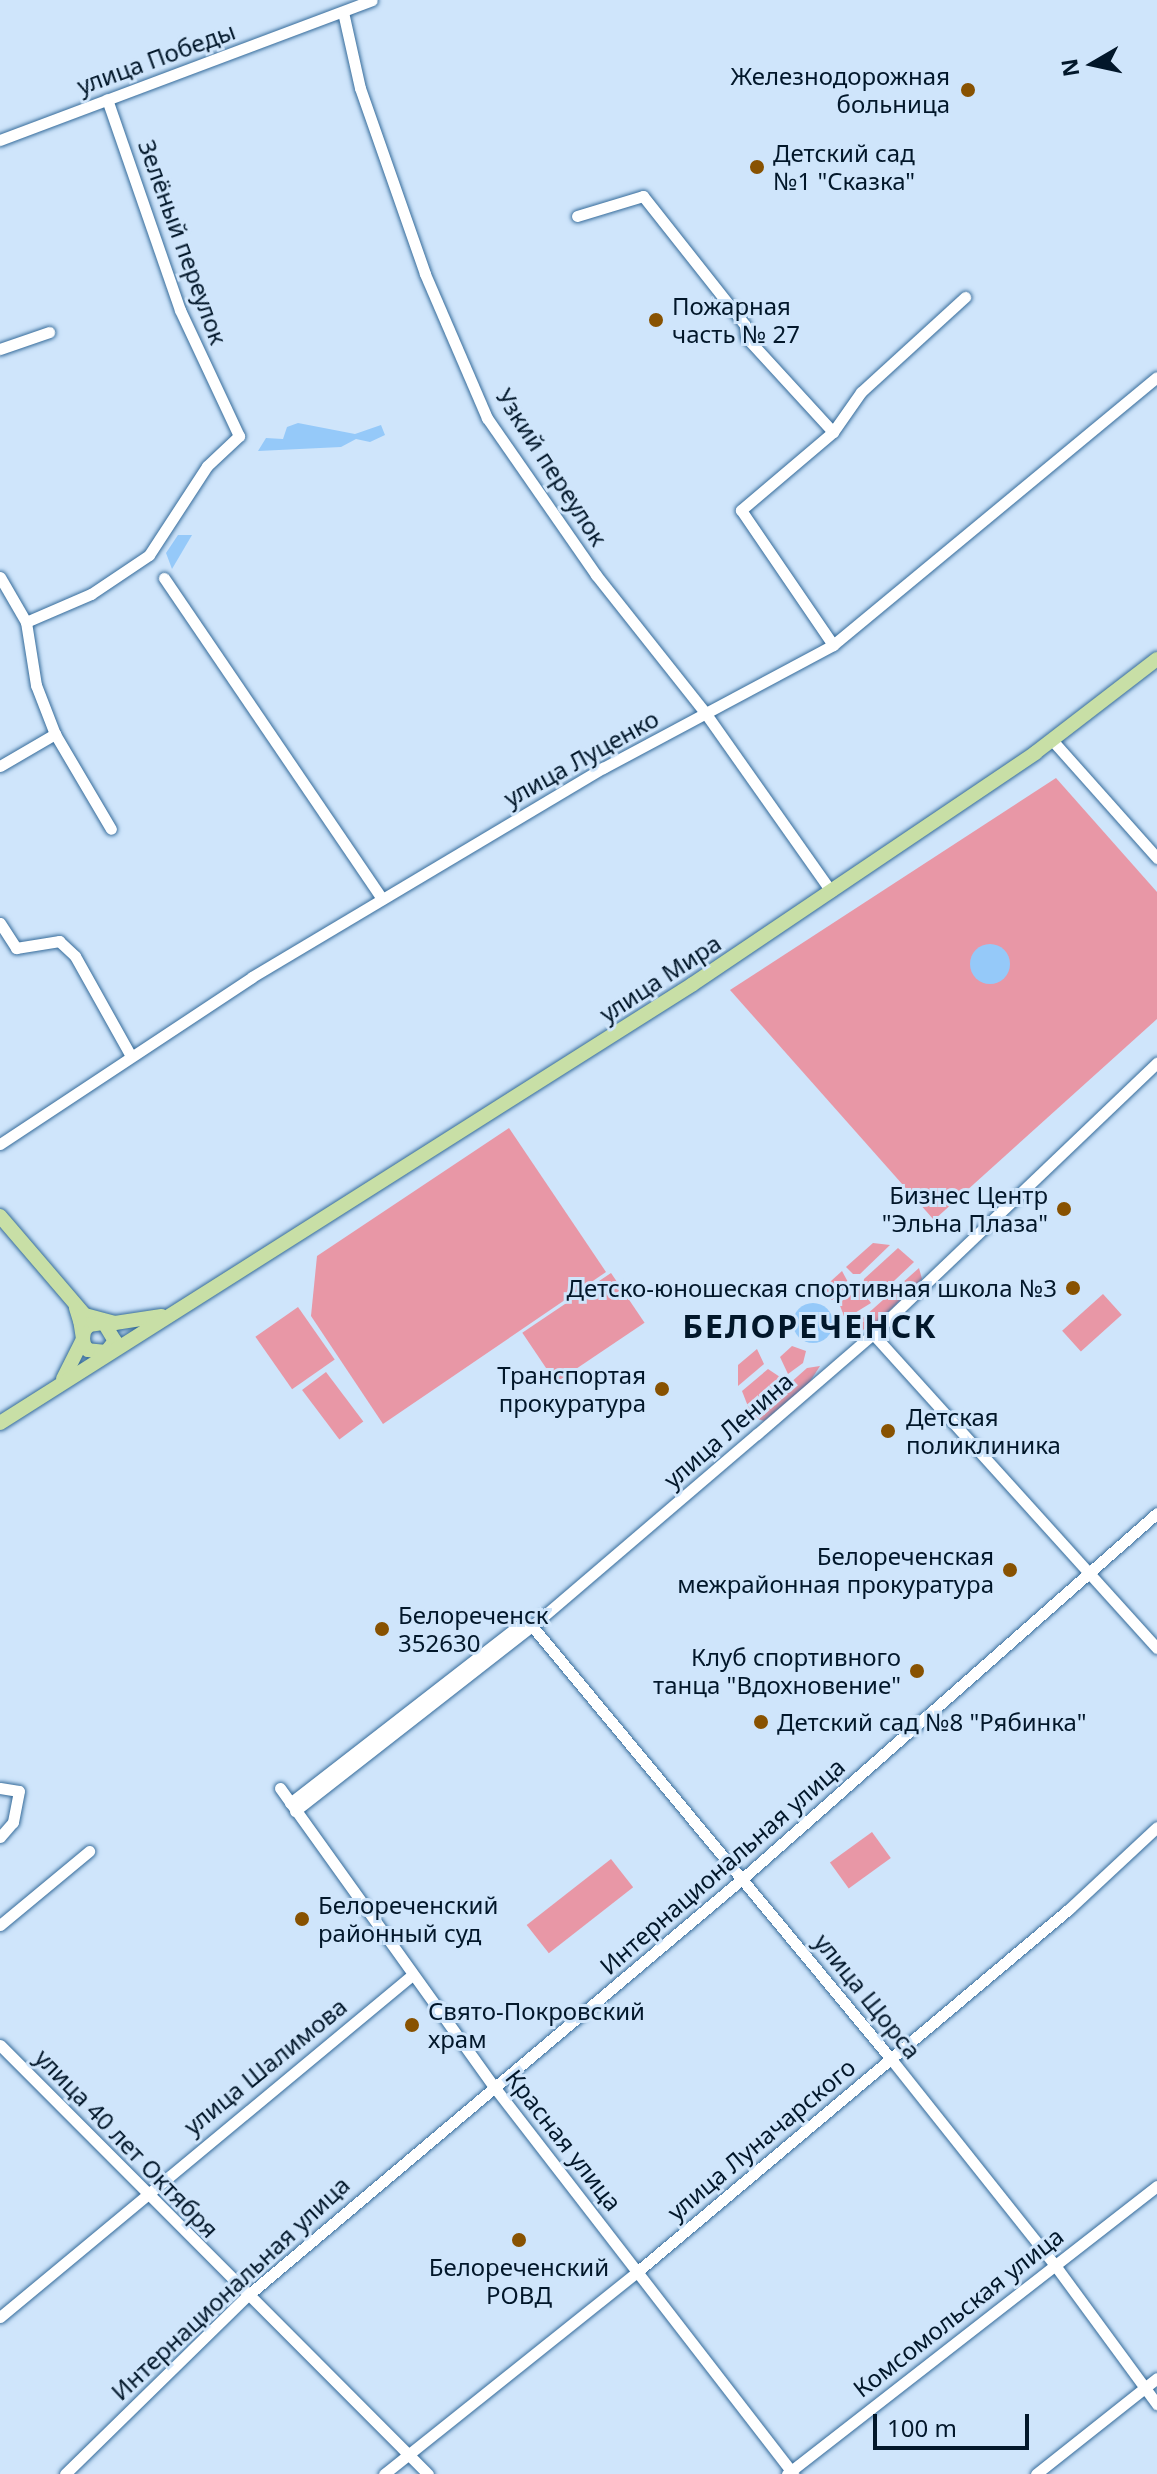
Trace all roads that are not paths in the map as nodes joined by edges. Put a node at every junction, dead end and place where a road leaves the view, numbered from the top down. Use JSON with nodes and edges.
{"nodes":[{"id":1,"x":372,"y":0,"type":"edge"},
{"id":2,"x":358,"y":3,"type":"edge"},
{"id":3,"x":343,"y":12,"type":"junction"},
{"id":4,"x":107,"y":99,"type":"junction"},
{"id":5,"x":0,"y":140,"type":"edge"},
{"id":6,"x":577,"y":216,"type":"dead end"},
{"id":7,"x":965,"y":297,"type":"dead end"},
{"id":8,"x":49,"y":332,"type":"dead end"},
{"id":9,"x":0,"y":349,"type":"edge"},
{"id":10,"x":1157,"y":377,"type":"edge"},
{"id":11,"x":833,"y":432,"type":"junction"},
{"id":12,"x":0,"y":577,"type":"edge"},
{"id":13,"x":164,"y":578,"type":"dead end"},
{"id":14,"x":26,"y":622,"type":"junction"},
{"id":15,"x":833,"y":645,"type":"junction"},
{"id":16,"x":1157,"y":659,"type":"edge"},
{"id":17,"x":706,"y":714,"type":"junction"},
{"id":18,"x":55,"y":734,"type":"junction"},
{"id":19,"x":1052,"y":740,"type":"junction"},
{"id":20,"x":0,"y":766,"type":"edge"},
{"id":21,"x":111,"y":829,"type":"dead end"},
{"id":22,"x":1157,"y":858,"type":"edge"},
{"id":23,"x":831,"y":891,"type":"junction"},
{"id":24,"x":382,"y":899,"type":"junction"},
{"id":25,"x":0,"y":923,"type":"edge"},
{"id":26,"x":131,"y":1056,"type":"junction"},
{"id":27,"x":1157,"y":1063,"type":"edge"},
{"id":28,"x":0,"y":1144,"type":"edge"},
{"id":29,"x":0,"y":1216,"type":"edge"},
{"id":30,"x":76,"y":1308,"type":"junction"},
{"id":31,"x":173,"y":1313,"type":"junction"},
{"id":32,"x":104,"y":1323,"type":"junction"},
{"id":33,"x":873,"y":1334,"type":"junction"},
{"id":34,"x":83,"y":1339,"type":"junction"},
{"id":35,"x":106,"y":1352,"type":"junction"},
{"id":36,"x":62,"y":1382,"type":"junction"},
{"id":37,"x":0,"y":1423,"type":"edge"},
{"id":38,"x":1157,"y":1513,"type":"edge"},
{"id":39,"x":1091,"y":1574,"type":"junction"},
{"id":40,"x":532,"y":1626,"type":"junction"},
{"id":41,"x":1157,"y":1648,"type":"edge"},
{"id":42,"x":0,"y":1788,"type":"edge"},
{"id":43,"x":280,"y":1788,"type":"dead end"},
{"id":44,"x":292,"y":1807,"type":"junction"},
{"id":45,"x":1157,"y":1827,"type":"edge"},
{"id":46,"x":0,"y":1837,"type":"edge"},
{"id":47,"x":89,"y":1851,"type":"dead end"},
{"id":48,"x":743,"y":1878,"type":"junction"},
{"id":49,"x":0,"y":1925,"type":"edge"},
{"id":50,"x":411,"y":1976,"type":"junction"},
{"id":51,"x":0,"y":2045,"type":"edge"},
{"id":52,"x":891,"y":2059,"type":"junction"},
{"id":53,"x":495,"y":2088,"type":"junction"},
{"id":54,"x":1157,"y":2186,"type":"edge"},
{"id":55,"x":144,"y":2192,"type":"junction"},
{"id":56,"x":1054,"y":2264,"type":"junction"},
{"id":57,"x":638,"y":2271,"type":"junction"},
{"id":58,"x":247,"y":2296,"type":"junction"},
{"id":59,"x":0,"y":2317,"type":"edge"},
{"id":60,"x":1157,"y":2378,"type":"edge"},
{"id":61,"x":1144,"y":2388,"type":"junction"},
{"id":62,"x":1157,"y":2404,"type":"edge"},
{"id":63,"x":410,"y":2451,"type":"junction"},
{"id":64,"x":790,"y":2473,"type":"edge"},
{"id":65,"x":65,"y":2474,"type":"edge"},
{"id":66,"x":384,"y":2474,"type":"edge"},
{"id":67,"x":428,"y":2474,"type":"edge"},
{"id":68,"x":1036,"y":2474,"type":"edge"}],
"edges":[{"from":1,"to":2,"type":"street","name":"улица Победы"},
{"from":2,"to":3,"type":"street","name":"улица Победы"},
{"from":3,"to":4,"type":"street","name":"улица Победы"},
{"from":3,"to":17,"type":"street","name":"Узкий переулок"},
{"from":4,"to":5,"type":"street","name":"улица Победы"},
{"from":4,"to":14,"type":"street","name":"Зелёный переулок"},
{"from":6,"to":11,"type":"street"},
{"from":7,"to":11,"type":"street"},
{"from":8,"to":9,"type":"street"},
{"from":10,"to":15,"type":"street","name":"улица Луценко"},
{"from":11,"to":15,"type":"street"},
{"from":12,"to":14,"type":"street"},
{"from":13,"to":24,"type":"street"},
{"from":14,"to":18,"type":"street"},
{"from":15,"to":17,"type":"street","name":"улица Луценко"},
{"from":16,"to":19,"type":"main road","name":"улица Мира"},
{"from":17,"to":23,"type":"street","name":"Узкий переулок"},
{"from":17,"to":24,"type":"street","name":"улица Луценко"},
{"from":18,"to":20,"type":"street"},
{"from":18,"to":21,"type":"street"},
{"from":19,"to":22,"type":"street"},
{"from":19,"to":23,"type":"main road","name":"улица Мира"},
{"from":23,"to":31,"type":"main road","name":"улица Мира"},
{"from":24,"to":26,"type":"street","name":"улица Луценко"},
{"from":25,"to":26,"type":"street"},
{"from":26,"to":28,"type":"street","name":"улица Луценко"},
{"from":27,"to":33,"type":"street","name":"улица Ленина"},
{"from":29,"to":30,"type":"main road"},
{"from":30,"to":32,"type":"main road"},
{"from":30,"to":34,"type":"main road"},
{"from":31,"to":32,"type":"main road","name":"улица Мира"},
{"from":31,"to":35,"type":"main road","name":"улица Мира"},
{"from":32,"to":34,"type":"main road"},
{"from":32,"to":35,"type":"main road"},
{"from":33,"to":39,"type":"street"},
{"from":33,"to":40,"type":"street","name":"улица Ленина"},
{"from":34,"to":35,"type":"main road"},
{"from":34,"to":36,"type":"main road"},
{"from":35,"to":36,"type":"main road","name":"улица Мира"},
{"from":36,"to":37,"type":"main road","name":"улица Мира"},
{"from":38,"to":39,"type":"street","name":"Интернациональная улица"},
{"from":39,"to":41,"type":"street"},
{"from":39,"to":48,"type":"street","name":"Интернациональная улица"},
{"from":40,"to":44,"type":"street","name":"улица Ленина"},
{"from":40,"to":48,"type":"street","name":"улица Щорса"},
{"from":42,"to":46,"type":"street"},
{"from":43,"to":44,"type":"street","name":"Красная улица"},
{"from":44,"to":50,"type":"street","name":"Красная улица"},
{"from":45,"to":52,"type":"street","name":"улица Луначарского"},
{"from":47,"to":49,"type":"street"},
{"from":48,"to":52,"type":"street","name":"улица Щорса"},
{"from":48,"to":53,"type":"street","name":"Интернациональная улица"},
{"from":50,"to":53,"type":"street","name":"Красная улица"},
{"from":50,"to":55,"type":"street","name":"улица Шалимова"},
{"from":51,"to":55,"type":"street","name":"улица 40 лет Октября"},
{"from":52,"to":56,"type":"street","name":"улица Щорса"},
{"from":52,"to":57,"type":"street","name":"улица Луначарского"},
{"from":53,"to":57,"type":"street","name":"Красная улица"},
{"from":53,"to":58,"type":"street","name":"Интернациональная улица"},
{"from":54,"to":56,"type":"street","name":"Комсомольская улица"},
{"from":55,"to":58,"type":"street","name":"улица 40 лет Октября"},
{"from":55,"to":59,"type":"street","name":"улица Шалимова"},
{"from":56,"to":61,"type":"street","name":"улица Щорса"},
{"from":56,"to":64,"type":"street","name":"Комсомольская улица"},
{"from":57,"to":63,"type":"street","name":"улица Луначарского"},
{"from":57,"to":64,"type":"street","name":"Красная улица"},
{"from":58,"to":63,"type":"street","name":"улица 40 лет Октября"},
{"from":58,"to":65,"type":"street","name":"Интернациональная улица"},
{"from":60,"to":61,"type":"street"},
{"from":61,"to":62,"type":"street","name":"улица Щорса"},
{"from":61,"to":68,"type":"street"},
{"from":63,"to":66,"type":"street","name":"улица Луначарского"},
{"from":63,"to":67,"type":"street","name":"улица 40 лет Октября"}]}
